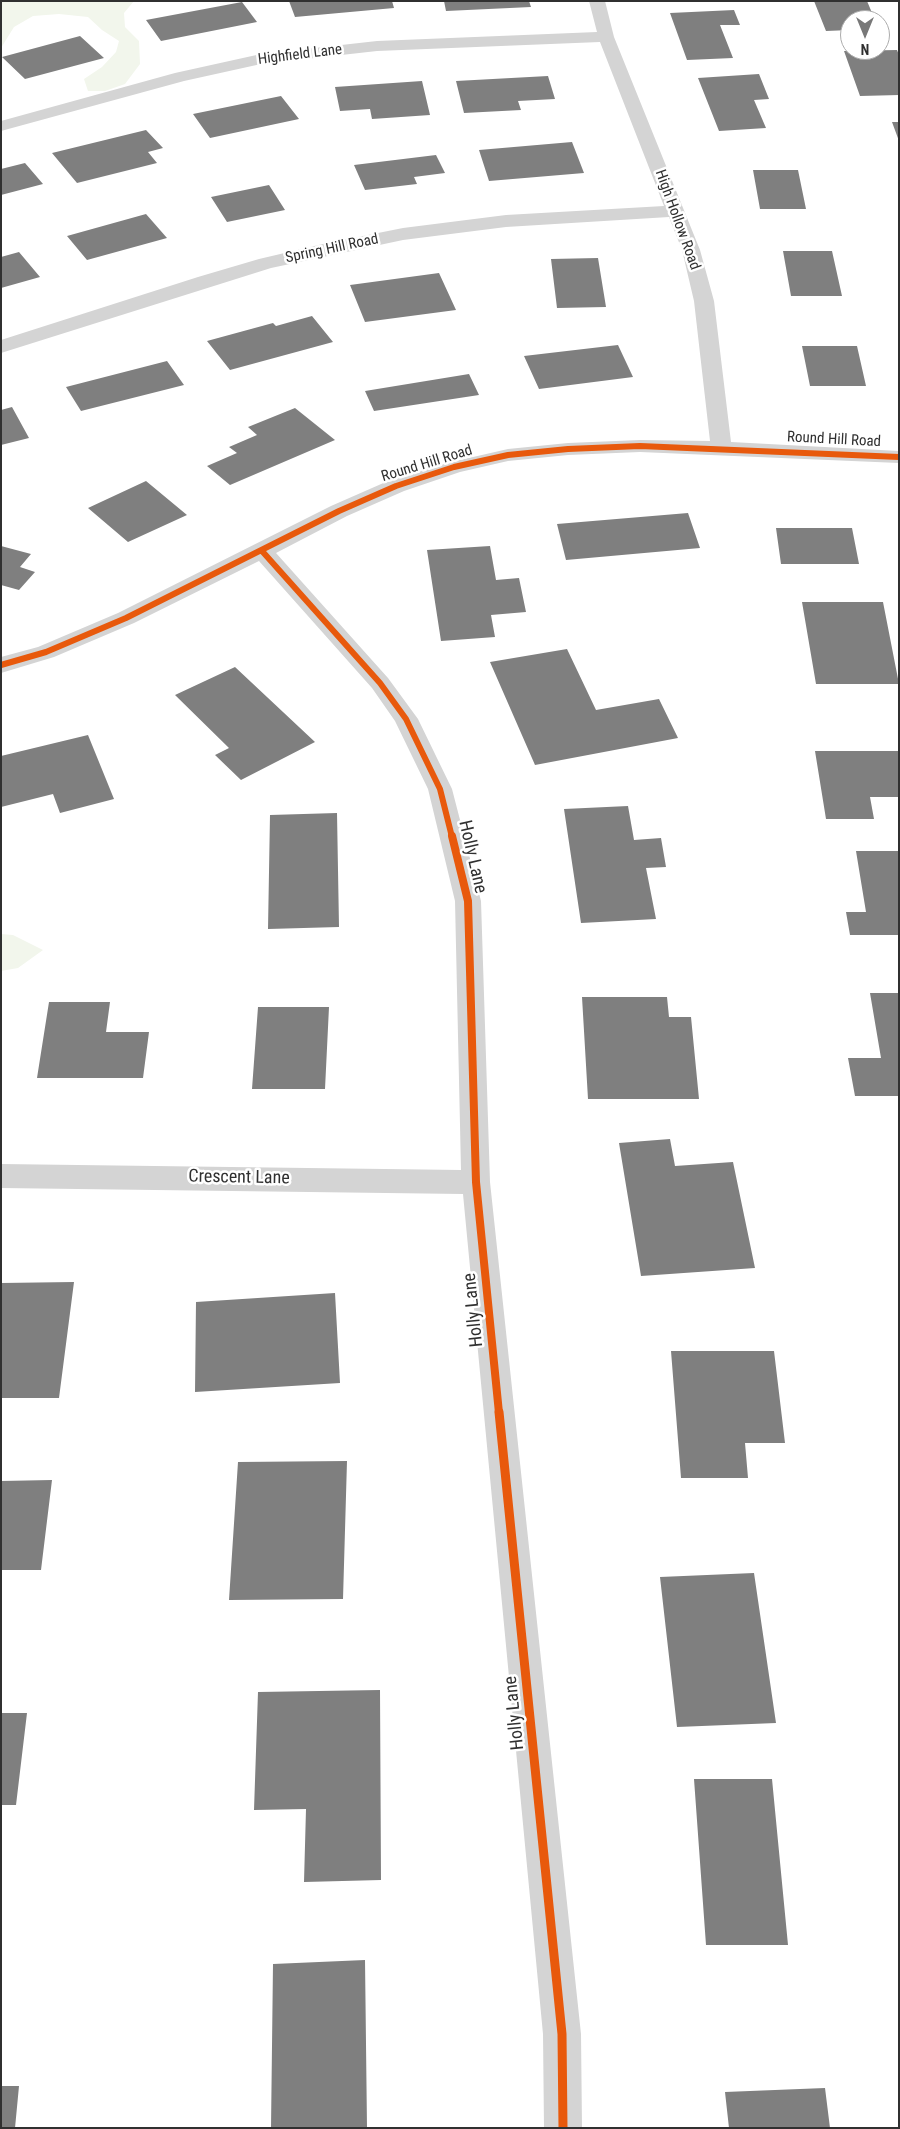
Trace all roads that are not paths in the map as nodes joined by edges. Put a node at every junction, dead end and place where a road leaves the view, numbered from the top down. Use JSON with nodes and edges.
{"nodes":[{"id":1,"x":597,"y":1,"type":"edge"},
{"id":2,"x":606,"y":37,"type":"junction"},
{"id":3,"x":1,"y":126,"type":"edge"},
{"id":4,"x":675,"y":211,"type":"junction"},
{"id":5,"x":1,"y":347,"type":"edge"},
{"id":6,"x":721,"y":448,"type":"junction"},
{"id":7,"x":899,"y":457,"type":"edge"},
{"id":8,"x":262,"y":551,"type":"junction"},
{"id":9,"x":1,"y":665,"type":"edge"},
{"id":10,"x":1,"y":1176,"type":"edge"},
{"id":11,"x":476,"y":1182,"type":"junction"},
{"id":12,"x":563,"y":2128,"type":"edge"}],
"edges":[{"from":1,"to":2,"type":"street","name":"High Hollow Road"},
{"from":2,"to":3,"type":"street","name":"Highfield Lane"},
{"from":2,"to":4,"type":"street","name":"High Hollow Road"},
{"from":4,"to":5,"type":"street","name":"Spring Hill Road"},
{"from":4,"to":6,"type":"street","name":"High Hollow Road"},
{"from":6,"to":7,"type":"street","name":"Round Hill Road"},
{"from":6,"to":8,"type":"street","name":"Round Hill Road"},
{"from":8,"to":9,"type":"street","name":"Round Hill Road"},
{"from":8,"to":11,"type":"street","name":"Holly Lane"},
{"from":10,"to":11,"type":"street","name":"Crescent Lane"},
{"from":11,"to":12,"type":"street","name":"Holly Lane"}]}
